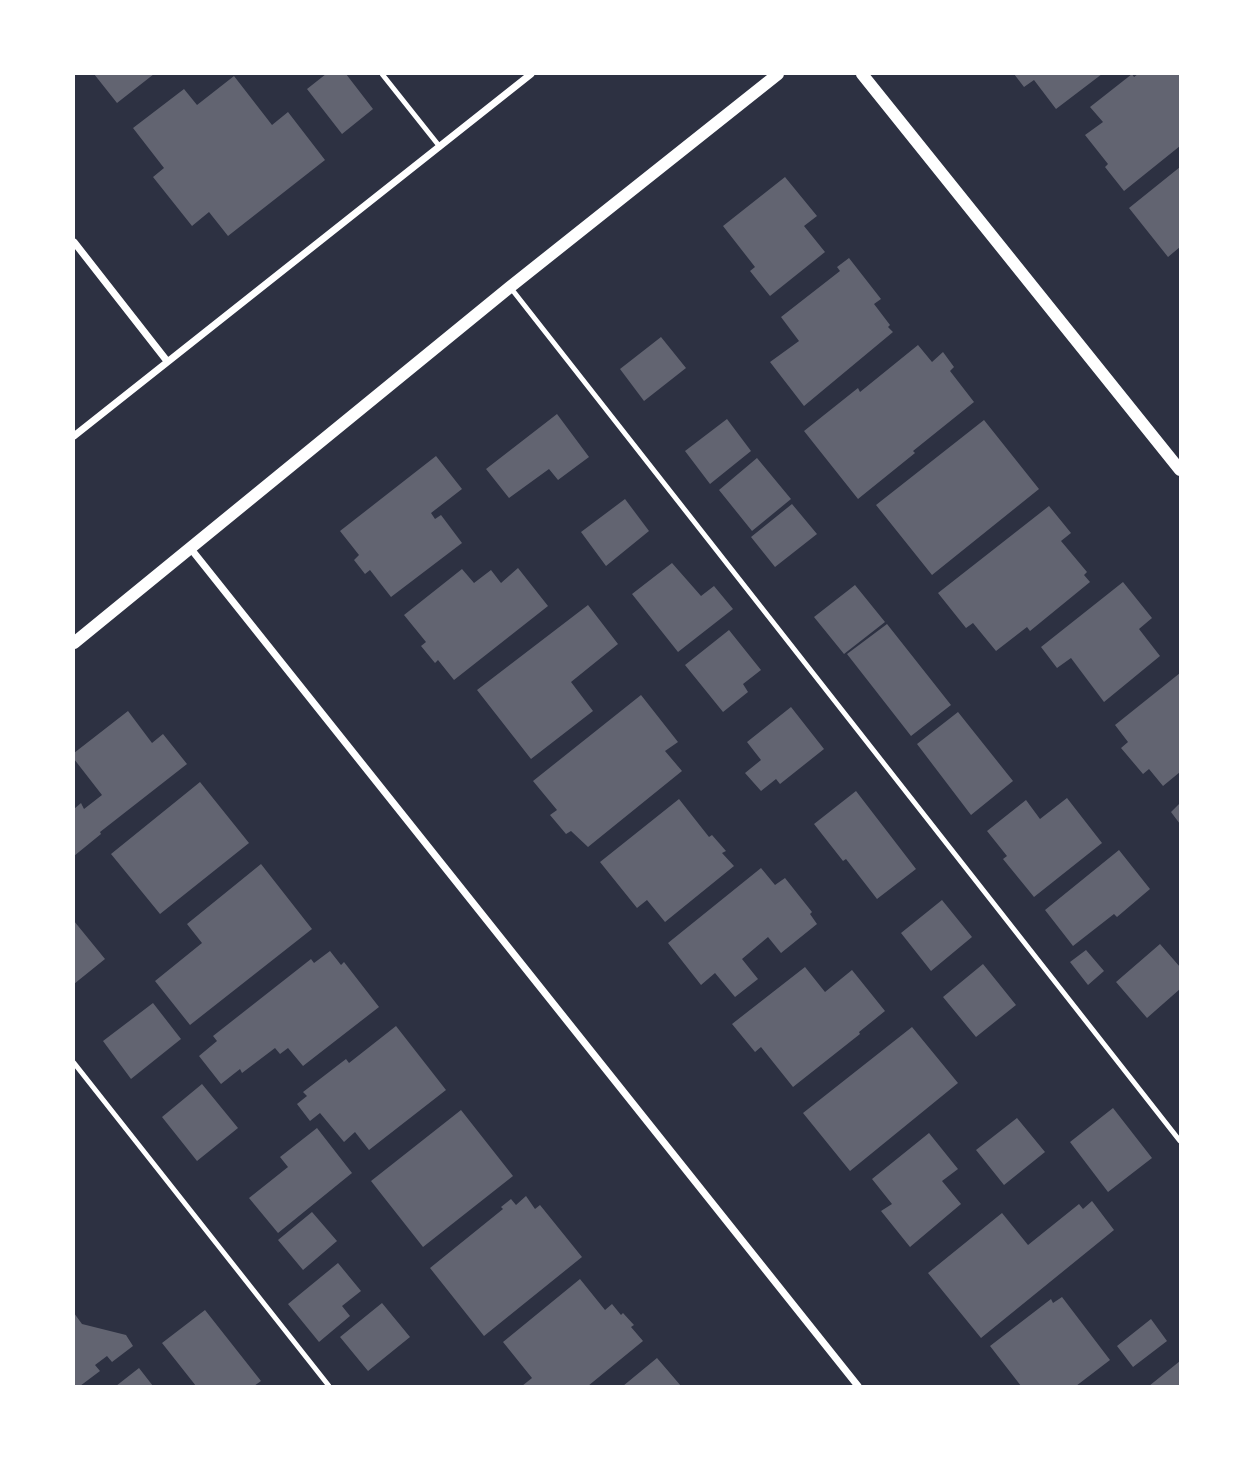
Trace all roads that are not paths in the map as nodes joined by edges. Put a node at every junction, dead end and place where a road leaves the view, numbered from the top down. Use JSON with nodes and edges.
{"nodes":[{"id":1,"x":382,"y":74,"type":"edge"},
{"id":2,"x":531,"y":74,"type":"edge"},
{"id":3,"x":778,"y":74,"type":"edge"},
{"id":4,"x":862,"y":74,"type":"edge"},
{"id":5,"x":440,"y":148,"type":"junction"},
{"id":6,"x":74,"y":242,"type":"edge"},
{"id":7,"x":510,"y":287,"type":"junction"},
{"id":8,"x":167,"y":361,"type":"junction"},
{"id":9,"x":74,"y":436,"type":"edge"},
{"id":10,"x":1181,"y":470,"type":"edge"},
{"id":11,"x":191,"y":549,"type":"junction"},
{"id":12,"x":74,"y":643,"type":"edge"},
{"id":13,"x":74,"y":1063,"type":"edge"},
{"id":14,"x":1181,"y":1140,"type":"edge"},
{"id":15,"x":328,"y":1387,"type":"edge"},
{"id":16,"x":858,"y":1387,"type":"edge"}],
"edges":[{"from":1,"to":5,"type":"lane"},
{"from":2,"to":5,"type":"street"},
{"from":3,"to":7,"type":"street"},
{"from":4,"to":10,"type":"street"},
{"from":5,"to":8,"type":"street"},
{"from":6,"to":8,"type":"street"},
{"from":7,"to":11,"type":"street"},
{"from":7,"to":14,"type":"lane"},
{"from":8,"to":9,"type":"street"},
{"from":11,"to":12,"type":"street"},
{"from":11,"to":16,"type":"street"},
{"from":13,"to":15,"type":"lane"}]}
